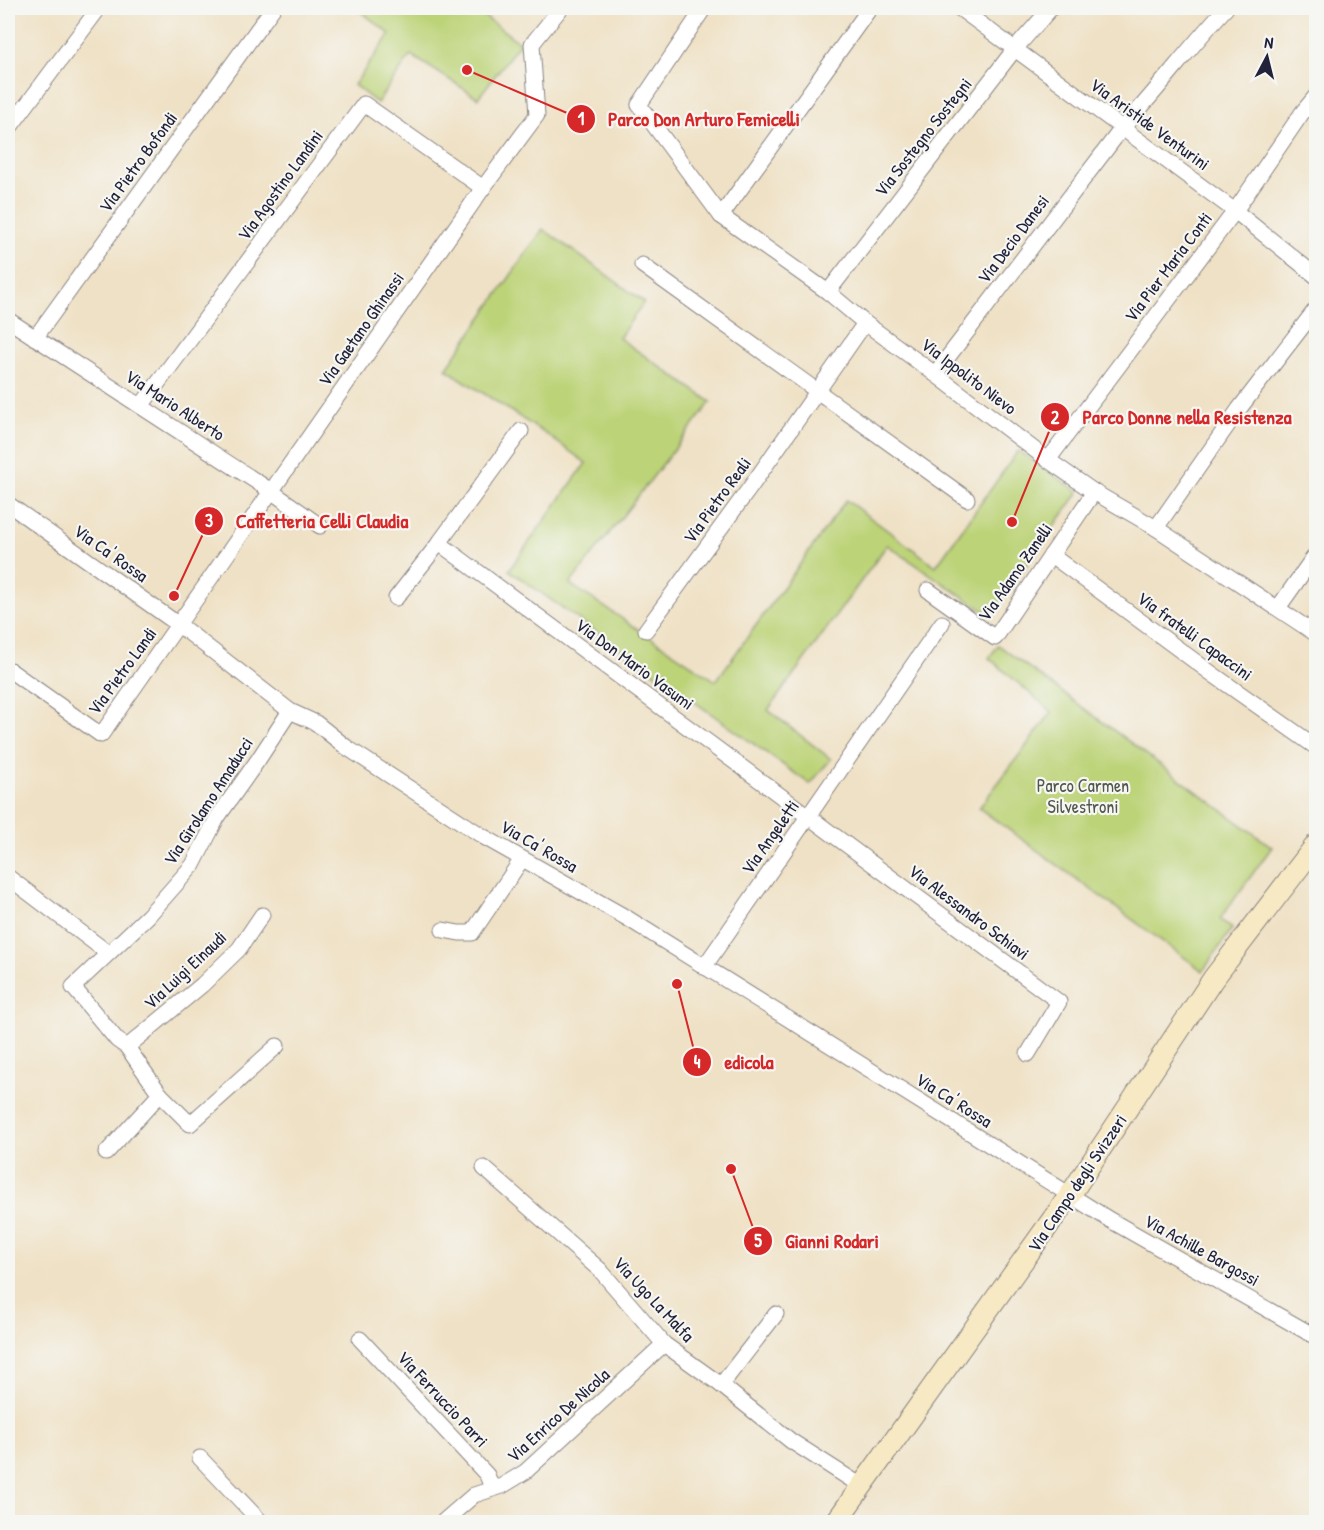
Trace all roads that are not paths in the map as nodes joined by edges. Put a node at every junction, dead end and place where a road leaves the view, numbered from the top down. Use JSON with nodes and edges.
{"nodes":[{"id":1,"x":99,"y":8,"type":"edge"},
{"id":2,"x":273,"y":8,"type":"edge"},
{"id":3,"x":561,"y":8,"type":"edge"},
{"id":4,"x":704,"y":8,"type":"edge"},
{"id":5,"x":870,"y":8,"type":"edge"},
{"id":6,"x":959,"y":8,"type":"edge"},
{"id":7,"x":1051,"y":8,"type":"edge"},
{"id":8,"x":1226,"y":8,"type":"edge"},
{"id":9,"x":1014,"y":50,"type":"junction"},
{"id":10,"x":1317,"y":96,"type":"edge"},
{"id":11,"x":1123,"y":127,"type":"junction"},
{"id":12,"x":8,"y":130,"type":"edge"},
{"id":13,"x":483,"y":188,"type":"junction"},
{"id":14,"x":1235,"y":211,"type":"junction"},
{"id":15,"x":720,"y":216,"type":"junction"},
{"id":16,"x":642,"y":265,"type":"dead end"},
{"id":17,"x":1317,"y":276,"type":"edge"},
{"id":18,"x":828,"y":292,"type":"junction"},
{"id":19,"x":1317,"y":309,"type":"edge"},
{"id":20,"x":8,"y":320,"type":"edge"},
{"id":21,"x":865,"y":323,"type":"junction"},
{"id":22,"x":35,"y":338,"type":"junction"},
{"id":23,"x":935,"y":374,"type":"junction"},
{"id":24,"x":817,"y":393,"type":"junction"},
{"id":25,"x":141,"y":406,"type":"junction"},
{"id":26,"x":521,"y":431,"type":"dead end"},
{"id":27,"x":1047,"y":460,"type":"junction"},
{"id":28,"x":271,"y":491,"type":"junction"},
{"id":29,"x":1094,"y":492,"type":"junction"},
{"id":30,"x":967,"y":499,"type":"dead end"},
{"id":31,"x":8,"y":504,"type":"edge"},
{"id":32,"x":320,"y":526,"type":"dead end"},
{"id":33,"x":1156,"y":528,"type":"junction"},
{"id":34,"x":439,"y":543,"type":"junction"},
{"id":35,"x":1317,"y":554,"type":"edge"},
{"id":36,"x":1051,"y":555,"type":"junction"},
{"id":37,"x":928,"y":590,"type":"dead end"},
{"id":38,"x":396,"y":598,"type":"dead end"},
{"id":39,"x":1278,"y":608,"type":"junction"},
{"id":40,"x":942,"y":623,"type":"dead end"},
{"id":41,"x":179,"y":625,"type":"junction"},
{"id":42,"x":646,"y":630,"type":"dead end"},
{"id":43,"x":1317,"y":634,"type":"edge"},
{"id":44,"x":8,"y":669,"type":"edge"},
{"id":45,"x":290,"y":711,"type":"junction"},
{"id":46,"x":1317,"y":747,"type":"edge"},
{"id":47,"x":808,"y":816,"type":"junction"},
{"id":48,"x":1317,"y":844,"type":"edge"},
{"id":49,"x":522,"y":859,"type":"junction"},
{"id":50,"x":8,"y":877,"type":"edge"},
{"id":51,"x":262,"y":915,"type":"dead end"},
{"id":52,"x":443,"y":930,"type":"dead end"},
{"id":53,"x":108,"y":953,"type":"junction"},
{"id":54,"x":704,"y":967,"type":"junction"},
{"id":55,"x":276,"y":1046,"type":"dead end"},
{"id":56,"x":128,"y":1047,"type":"junction"},
{"id":57,"x":1028,"y":1053,"type":"dead end"},
{"id":58,"x":160,"y":1094,"type":"junction"},
{"id":59,"x":106,"y":1154,"type":"dead end"},
{"id":60,"x":484,"y":1168,"type":"dead end"},
{"id":61,"x":1070,"y":1195,"type":"junction"},
{"id":62,"x":776,"y":1314,"type":"dead end"},
{"id":63,"x":1317,"y":1337,"type":"edge"},
{"id":64,"x":360,"y":1339,"type":"dead end"},
{"id":65,"x":664,"y":1344,"type":"junction"},
{"id":66,"x":721,"y":1384,"type":"junction"},
{"id":67,"x":201,"y":1458,"type":"dead end"},
{"id":68,"x":863,"y":1487,"type":"junction"},
{"id":69,"x":492,"y":1488,"type":"junction"},
{"id":70,"x":261,"y":1522,"type":"edge"},
{"id":71,"x":443,"y":1522,"type":"edge"},
{"id":72,"x":836,"y":1522,"type":"edge"}],
"edges":[{"from":1,"to":12,"type":"street"},
{"from":2,"to":22,"type":"street","name":"Via Pietro Bofondi"},
{"from":3,"to":13,"type":"street","name":"Via Gaetano Ghinassi"},
{"from":4,"to":15,"type":"street","name":"Via Ippolito Nievo"},
{"from":5,"to":15,"type":"street"},
{"from":6,"to":9,"type":"street","name":"Via Aristide Venturini"},
{"from":7,"to":9,"type":"street","name":"Via Sostegno Sostegni"},
{"from":8,"to":11,"type":"street","name":"Via Decio Danesi"},
{"from":9,"to":11,"type":"street","name":"Via Aristide Venturini"},
{"from":9,"to":18,"type":"street","name":"Via Sostegno Sostegni"},
{"from":10,"to":14,"type":"street","name":"Via Pier Maria Conti"},
{"from":11,"to":14,"type":"street","name":"Via Aristide Venturini"},
{"from":11,"to":23,"type":"street","name":"Via Decio Danesi"},
{"from":13,"to":25,"type":"street","name":"Via Agostino Landini"},
{"from":13,"to":28,"type":"street","name":"Via Gaetano Ghinassi"},
{"from":14,"to":17,"type":"street","name":"Via Aristide Venturini"},
{"from":14,"to":27,"type":"street","name":"Via Pier Maria Conti"},
{"from":15,"to":18,"type":"street","name":"Via Ippolito Nievo"},
{"from":16,"to":24,"type":"street"},
{"from":18,"to":21,"type":"street","name":"Via Ippolito Nievo"},
{"from":19,"to":33,"type":"street"},
{"from":20,"to":22,"type":"street","name":"Via Mario Alberto"},
{"from":21,"to":23,"type":"street","name":"Via Ippolito Nievo"},
{"from":21,"to":24,"type":"street","name":"Via Pietro Reali"},
{"from":22,"to":25,"type":"street","name":"Via Mario Alberto"},
{"from":23,"to":27,"type":"street","name":"Via Ippolito Nievo"},
{"from":24,"to":30,"type":"street"},
{"from":24,"to":42,"type":"street","name":"Via Pietro Reali"},
{"from":25,"to":28,"type":"street","name":"Via Mario Alberto"},
{"from":26,"to":34,"type":"street"},
{"from":27,"to":29,"type":"street","name":"Via Ippolito Nievo"},
{"from":28,"to":32,"type":"street","name":"Via Mario Alberto"},
{"from":28,"to":41,"type":"street","name":"Via Gaetano Ghinassi"},
{"from":29,"to":33,"type":"street","name":"Via Ippolito Nievo"},
{"from":29,"to":36,"type":"street","name":"Via Adamo Zanelli"},
{"from":31,"to":41,"type":"street","name":"Via Ca' Rossa"},
{"from":33,"to":39,"type":"street","name":"Via Ippolito Nievo"},
{"from":34,"to":38,"type":"street"},
{"from":34,"to":47,"type":"street","name":"Via Don Mario Vasumi"},
{"from":35,"to":39,"type":"street"},
{"from":36,"to":37,"type":"street","name":"Via Adamo Zanelli"},
{"from":36,"to":46,"type":"street","name":"Via fratelli Capaccini"},
{"from":39,"to":43,"type":"street","name":"Via Ippolito Nievo"},
{"from":40,"to":47,"type":"street","name":"Via Angeletti"},
{"from":41,"to":44,"type":"street","name":"Via Pietro Landi"},
{"from":41,"to":45,"type":"street","name":"Via Ca' Rossa"},
{"from":45,"to":49,"type":"street","name":"Via Ca' Rossa"},
{"from":45,"to":53,"type":"street","name":"Via Girolamo Amaducci"},
{"from":47,"to":54,"type":"street","name":"Via Angeletti"},
{"from":47,"to":57,"type":"street","name":"Via Alessandro Schiavi"},
{"from":48,"to":61,"type":"main road","name":"Via Campo degli Svizzeri"},
{"from":49,"to":52,"type":"street"},
{"from":49,"to":54,"type":"street","name":"Via Ca' Rossa"},
{"from":50,"to":53,"type":"street"},
{"from":51,"to":56,"type":"street","name":"Via Luigi Einaudi"},
{"from":53,"to":56,"type":"street","name":"Via Girolamo Amaducci"},
{"from":54,"to":61,"type":"street","name":"Via Ca' Rossa"},
{"from":55,"to":58,"type":"street","name":"Via Girolamo Amaducci"},
{"from":56,"to":58,"type":"street","name":"Via Girolamo Amaducci"},
{"from":58,"to":59,"type":"street"},
{"from":60,"to":65,"type":"street","name":"Via Ugo La Malfa"},
{"from":61,"to":63,"type":"street","name":"Via Achille Bargossi"},
{"from":61,"to":68,"type":"main road","name":"Via Campo degli Svizzeri"},
{"from":62,"to":66,"type":"street"},
{"from":64,"to":69,"type":"street","name":"Via Ferruccio Parri"},
{"from":65,"to":66,"type":"street","name":"Via Ugo La Malfa"},
{"from":65,"to":69,"type":"street","name":"Via Enrico De Nicola"},
{"from":66,"to":68,"type":"street","name":"Via Ugo La Malfa"},
{"from":67,"to":70,"type":"street"},
{"from":68,"to":72,"type":"main road","name":"Via Campo degli Svizzeri"},
{"from":69,"to":71,"type":"street","name":"Via Enrico De Nicola"}]}
